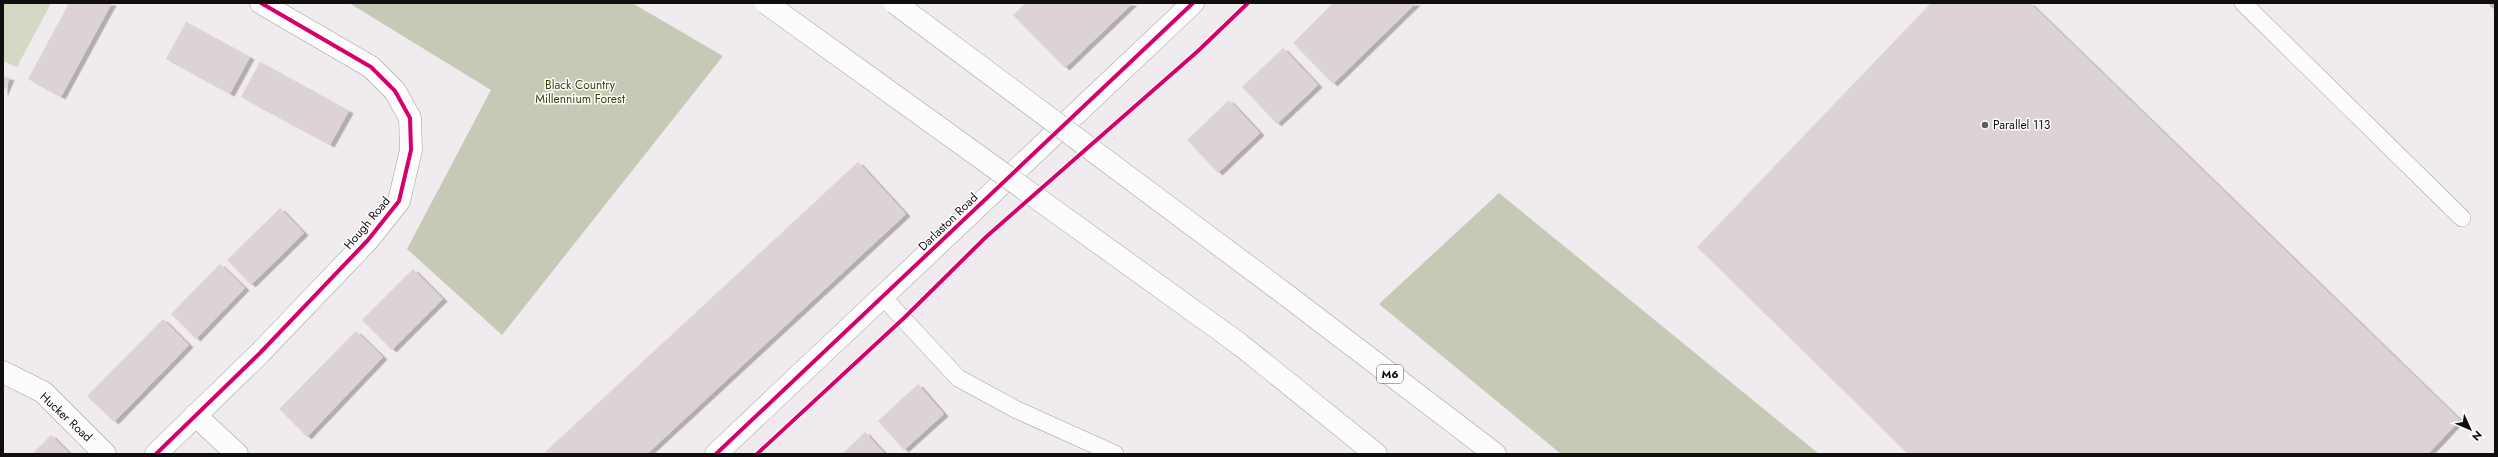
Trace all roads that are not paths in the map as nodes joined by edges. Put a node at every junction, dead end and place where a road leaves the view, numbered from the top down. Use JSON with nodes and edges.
{"nodes":[{"id":1,"x":261,"y":3,"type":"edge"},
{"id":2,"x":766,"y":3,"type":"edge"},
{"id":3,"x":895,"y":3,"type":"edge"},
{"id":4,"x":1193,"y":3,"type":"edge"},
{"id":5,"x":2243,"y":3,"type":"edge"},
{"id":6,"x":2462,"y":218,"type":"dead end"},
{"id":7,"x":883,"y":297,"type":"junction"},
{"id":8,"x":3,"y":372,"type":"edge"},
{"id":9,"x":195,"y":415,"type":"junction"},
{"id":10,"x":105,"y":454,"type":"edge"},
{"id":11,"x":156,"y":454,"type":"edge"},
{"id":12,"x":237,"y":454,"type":"edge"},
{"id":13,"x":716,"y":454,"type":"edge"},
{"id":14,"x":1115,"y":454,"type":"edge"},
{"id":15,"x":1376,"y":454,"type":"edge"},
{"id":16,"x":1495,"y":454,"type":"edge"}],
"edges":[{"from":1,"to":9,"type":"main road","name":"Hough Road"},
{"from":2,"to":15,"type":"main road","bridge":true},
{"from":3,"to":16,"type":"main road","number":"M6","bridge":true},
{"from":4,"to":7,"type":"main road","name":"Darlaston Road"},
{"from":5,"to":6,"type":"lane"},
{"from":7,"to":13,"type":"main road","name":"Darlaston Road"},
{"from":7,"to":14,"type":"lane"},
{"from":8,"to":10,"type":"main road","name":"Hucker Road"},
{"from":9,"to":11,"type":"main road","name":"Hough Road"},
{"from":9,"to":12,"type":"main road"}]}
